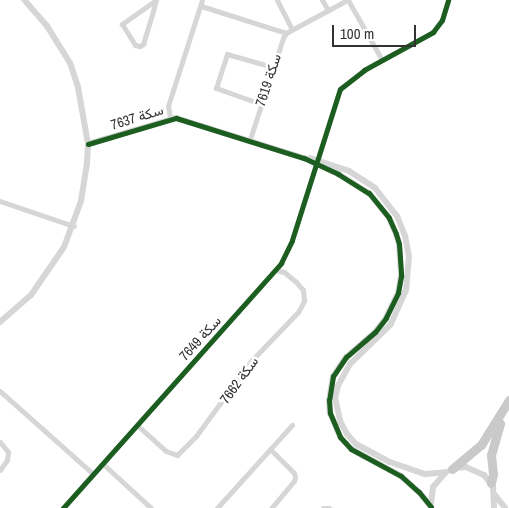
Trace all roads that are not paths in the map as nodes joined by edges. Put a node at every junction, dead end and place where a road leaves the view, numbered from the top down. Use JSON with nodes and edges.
{"nodes":[{"id":1,"x":24,"y":0,"type":"edge"},
{"id":2,"x":156,"y":0,"type":"edge"},
{"id":3,"x":277,"y":0,"type":"edge"},
{"id":4,"x":322,"y":0,"type":"edge"},
{"id":5,"x":348,"y":0,"type":"edge"},
{"id":6,"x":448,"y":0,"type":"edge"},
{"id":7,"x":202,"y":3,"type":"edge"},
{"id":8,"x":328,"y":10,"type":"junction"},
{"id":9,"x":292,"y":30,"type":"junction"},
{"id":10,"x":286,"y":33,"type":"junction"},
{"id":11,"x":382,"y":60,"type":"junction"},
{"id":12,"x":273,"y":67,"type":"junction"},
{"id":13,"x":261,"y":104,"type":"junction"},
{"id":14,"x":170,"y":118,"type":"junction"},
{"id":15,"x":250,"y":139,"type":"junction"},
{"id":16,"x":88,"y":144,"type":"junction"},
{"id":17,"x":317,"y":163,"type":"junction"},
{"id":18,"x":0,"y":201,"type":"edge"},
{"id":19,"x":74,"y":226,"type":"junction"},
{"id":20,"x":275,"y":270,"type":"junction"},
{"id":21,"x":0,"y":322,"type":"edge"},
{"id":22,"x":0,"y":391,"type":"edge"},
{"id":23,"x":509,"y":400,"type":"edge"},
{"id":24,"x":509,"y":408,"type":"edge"},
{"id":25,"x":292,"y":425,"type":"dead end"},
{"id":26,"x":137,"y":426,"type":"junction"},
{"id":27,"x":0,"y":442,"type":"edge"},
{"id":28,"x":270,"y":449,"type":"junction"},
{"id":29,"x":102,"y":464,"type":"junction"},
{"id":30,"x":0,"y":470,"type":"edge"},
{"id":31,"x":449,"y":470,"type":"junction"},
{"id":32,"x":93,"y":474,"type":"junction"},
{"id":33,"x":491,"y":483,"type":"junction"},
{"id":34,"x":495,"y":495,"type":"junction"},
{"id":35,"x":273,"y":506,"type":"edge"},
{"id":36,"x":431,"y":507,"type":"edge"},
{"id":37,"x":63,"y":508,"type":"edge"},
{"id":38,"x":150,"y":508,"type":"edge"},
{"id":39,"x":217,"y":508,"type":"edge"},
{"id":40,"x":281,"y":508,"type":"edge"},
{"id":41,"x":322,"y":508,"type":"edge"},
{"id":42,"x":329,"y":508,"type":"edge"},
{"id":43,"x":494,"y":508,"type":"edge"},
{"id":44,"x":505,"y":508,"type":"edge"}],
"edges":[{"from":1,"to":16,"type":"street"},
{"from":2,"to":2,"type":"street"},
{"from":3,"to":9,"type":"street"},
{"from":4,"to":8,"type":"street"},
{"from":5,"to":8,"type":"street"},
{"from":5,"to":11,"type":"street"},
{"from":6,"to":11,"type":"street","name":"سكة 7649"},
{"from":7,"to":10,"type":"street"},
{"from":7,"to":14,"type":"street"},
{"from":8,"to":9,"type":"street"},
{"from":9,"to":10,"type":"street"},
{"from":10,"to":12,"type":"street","name":"سكة 7619"},
{"from":11,"to":17,"type":"street","name":"سكة 7649"},
{"from":12,"to":13,"type":"street","name":"سكة 7619"},
{"from":12,"to":13,"type":"street"},
{"from":13,"to":15,"type":"street","name":"سكة 7619"},
{"from":14,"to":15,"type":"street","name":"سكة 7637"},
{"from":14,"to":16,"type":"street","name":"سكة 7637"},
{"from":15,"to":17,"type":"street"},
{"from":16,"to":19,"type":"street"},
{"from":17,"to":20,"type":"street","name":"سكة 7649"},
{"from":17,"to":31,"type":"street"},
{"from":17,"to":36,"type":"street"},
{"from":18,"to":19,"type":"street"},
{"from":19,"to":21,"type":"street"},
{"from":20,"to":26,"type":"street","name":"سكة 7649"},
{"from":20,"to":26,"type":"street","name":"سكة 7662"},
{"from":22,"to":32,"type":"street"},
{"from":23,"to":31,"type":"main road"},
{"from":24,"to":33,"type":"main road"},
{"from":25,"to":28,"type":"street"},
{"from":26,"to":29,"type":"street","name":"سكة 7649"},
{"from":27,"to":30,"type":"street"},
{"from":28,"to":35,"type":"street"},
{"from":28,"to":39,"type":"street"},
{"from":29,"to":32,"type":"street","name":"سكة 7649"},
{"from":29,"to":38,"type":"street"},
{"from":31,"to":33,"type":"street"},
{"from":31,"to":36,"type":"street"},
{"from":32,"to":37,"type":"street","name":"سكة 7649"},
{"from":33,"to":34,"type":"street"},
{"from":34,"to":43,"type":"street"},
{"from":34,"to":44,"type":"street"},
{"from":35,"to":40,"type":"street"},
{"from":41,"to":42,"type":"street"}]}
